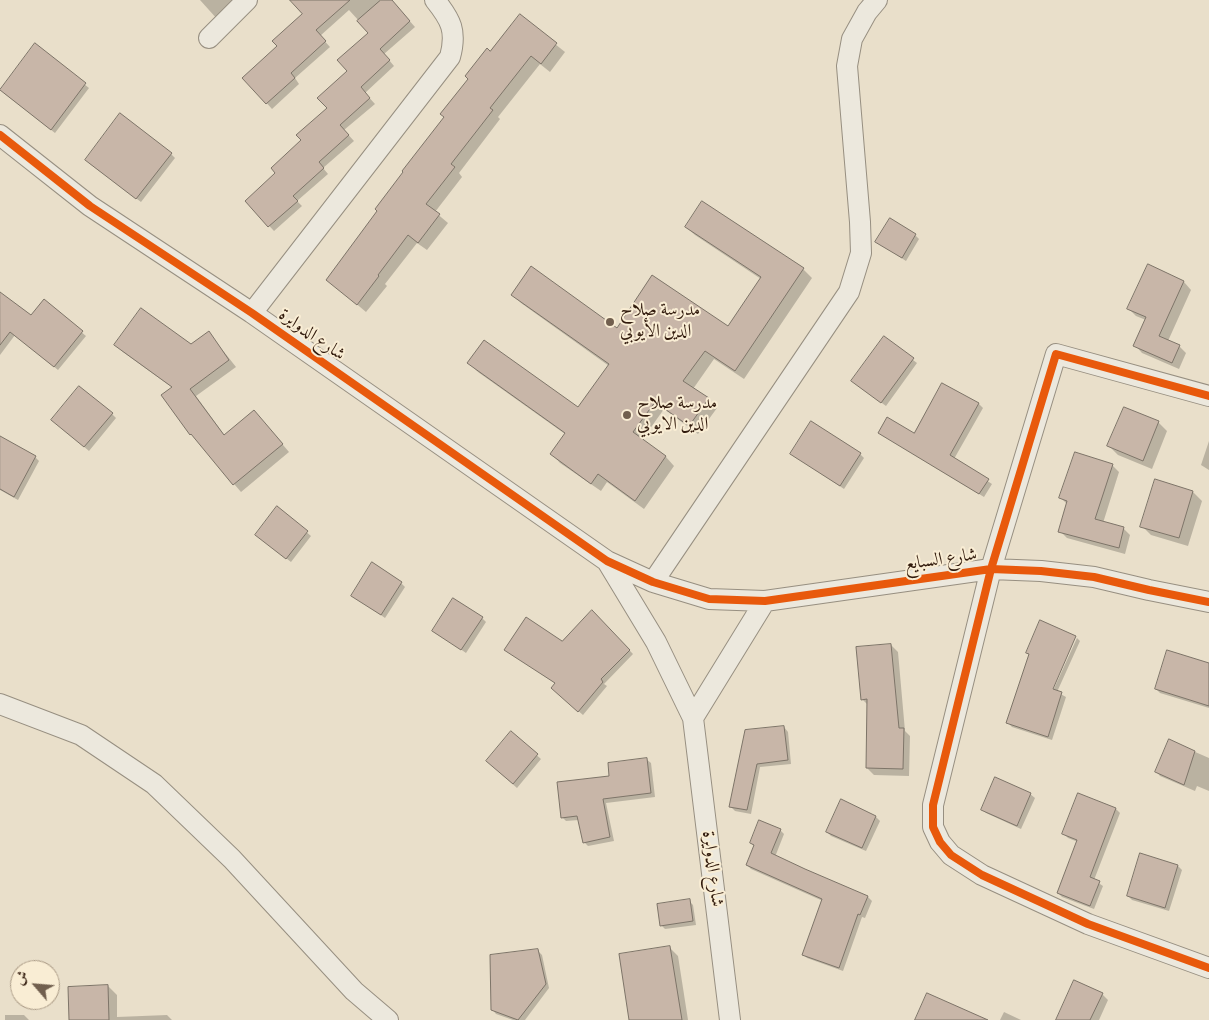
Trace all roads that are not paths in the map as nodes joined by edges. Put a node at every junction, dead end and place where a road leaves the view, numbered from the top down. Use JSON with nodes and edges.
{"nodes":[{"id":1,"x":247,"y":0,"type":"edge"},
{"id":2,"x":434,"y":0,"type":"edge"},
{"id":3,"x":877,"y":0,"type":"edge"},
{"id":4,"x":209,"y":38,"type":"dead end"},
{"id":5,"x":0,"y":135,"type":"edge"},
{"id":6,"x":252,"y":313,"type":"junction"},
{"id":7,"x":1209,"y":396,"type":"edge"},
{"id":8,"x":607,"y":561,"type":"junction"},
{"id":9,"x":991,"y":569,"type":"junction"},
{"id":10,"x":653,"y":582,"type":"junction"},
{"id":11,"x":765,"y":601,"type":"junction"},
{"id":12,"x":1209,"y":602,"type":"edge"},
{"id":13,"x":0,"y":704,"type":"edge"},
{"id":14,"x":693,"y":718,"type":"junction"},
{"id":15,"x":1209,"y":968,"type":"edge"},
{"id":16,"x":388,"y":1020,"type":"edge"},
{"id":17,"x":730,"y":1020,"type":"edge"}],
"edges":[{"from":1,"to":4,"type":"street"},
{"from":2,"to":6,"type":"street"},
{"from":3,"to":10,"type":"street"},
{"from":5,"to":6,"type":"street","name":"شارع الدوايرة"},
{"from":6,"to":8,"type":"street","name":"شارع الدوايرة"},
{"from":7,"to":9,"type":"street"},
{"from":8,"to":10,"type":"street","name":"شارع السبايع"},
{"from":8,"to":14,"type":"street","name":"شارع الدوايرة"},
{"from":9,"to":11,"type":"street","name":"شارع السبايع"},
{"from":9,"to":12,"type":"street","name":"شارع السبايع"},
{"from":9,"to":15,"type":"street"},
{"from":10,"to":11,"type":"street","name":"شارع السبايع"},
{"from":11,"to":14,"type":"street"},
{"from":13,"to":16,"type":"street"},
{"from":14,"to":17,"type":"street","name":"شارع الدوايرة"}]}
